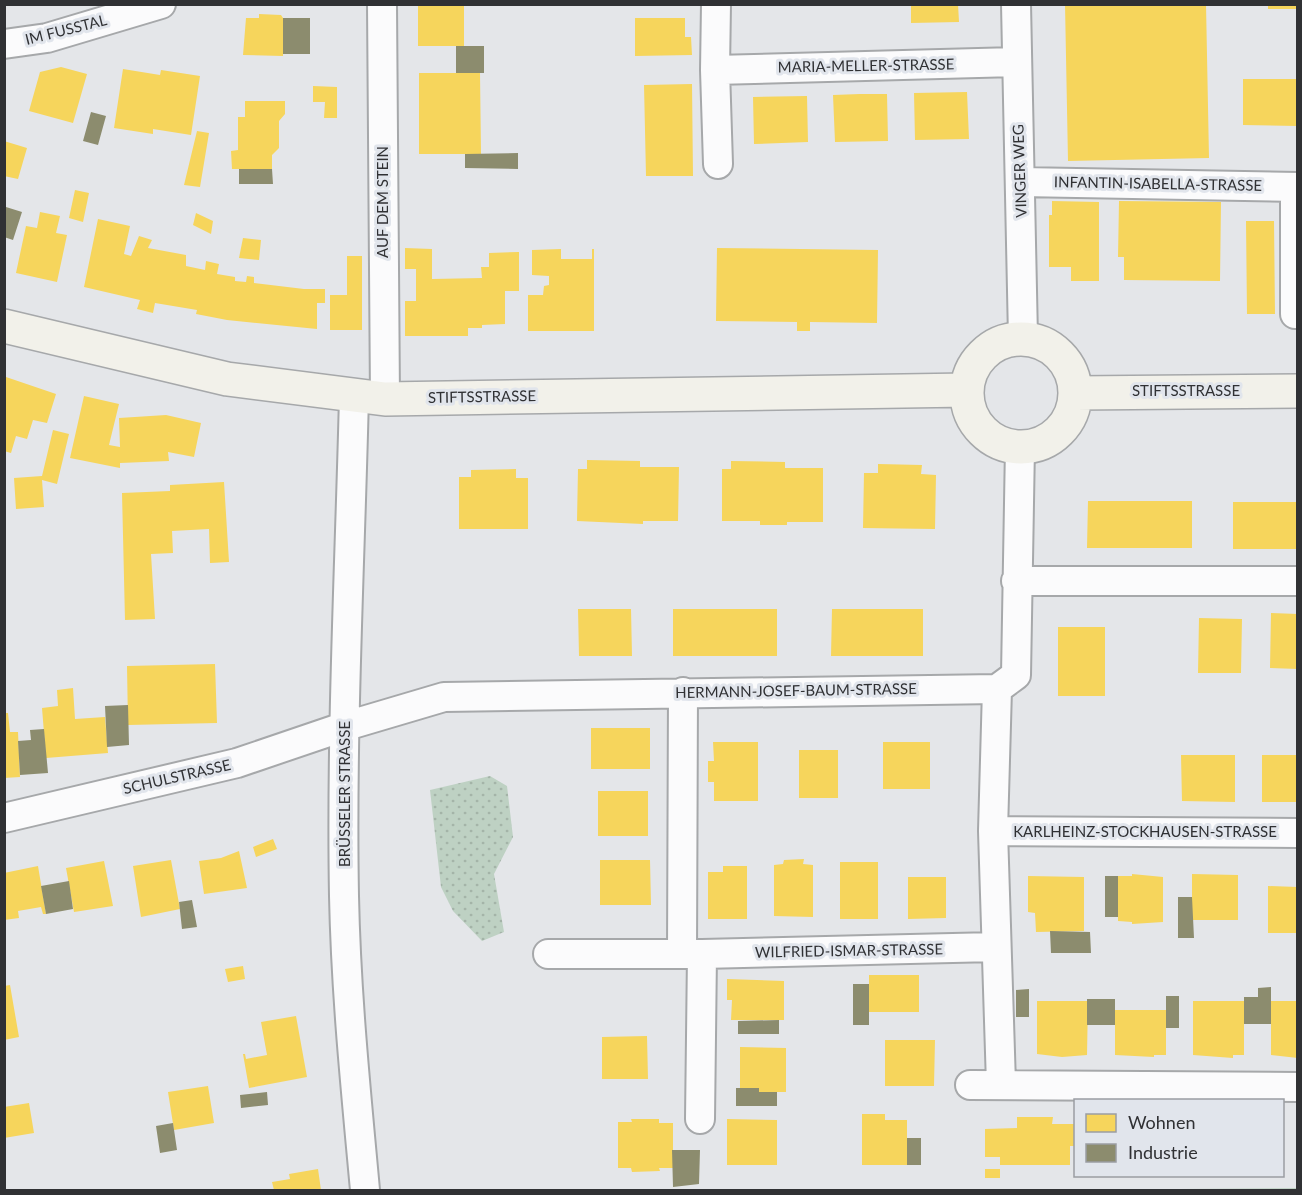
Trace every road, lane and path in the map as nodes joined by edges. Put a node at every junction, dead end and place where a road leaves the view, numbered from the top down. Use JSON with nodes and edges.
{"nodes":[{"id":1,"x":161,"y":4,"type":"edge"},
{"id":2,"x":382,"y":4,"type":"edge"},
{"id":3,"x":716,"y":4,"type":"edge"},
{"id":4,"x":1016,"y":4,"type":"edge"},
{"id":5,"x":4,"y":44,"type":"edge"},
{"id":6,"x":1016,"y":62,"type":"junction"},
{"id":7,"x":716,"y":70,"type":"junction"},
{"id":8,"x":718,"y":164,"type":"dead end"},
{"id":9,"x":1021,"y":182,"type":"junction"},
{"id":10,"x":1296,"y":187,"type":"edge"},
{"id":11,"x":1295,"y":314,"type":"dead end"},
{"id":12,"x":4,"y":326,"type":"edge"},
{"id":13,"x":1023,"y":338,"type":"junction"},
{"id":14,"x":967,"y":390,"type":"junction"},
{"id":15,"x":1298,"y":391,"type":"edge"},
{"id":16,"x":1076,"y":393,"type":"junction"},
{"id":17,"x":370,"y":398,"type":"junction"},
{"id":18,"x":1020,"y":446,"type":"junction"},
{"id":19,"x":1016,"y":581,"type":"junction"},
{"id":20,"x":1298,"y":581,"type":"edge"},
{"id":21,"x":997,"y":689,"type":"junction"},
{"id":22,"x":682,"y":692,"type":"junction"},
{"id":23,"x":346,"y":726,"type":"junction"},
{"id":24,"x":4,"y":818,"type":"edge"},
{"id":25,"x":993,"y":831,"type":"junction"},
{"id":26,"x":1298,"y":833,"type":"edge"},
{"id":27,"x":995,"y":947,"type":"junction"},
{"id":28,"x":548,"y":954,"type":"dead end"},
{"id":29,"x":692,"y":954,"type":"junction"},
{"id":30,"x":1001,"y":1084,"type":"junction"},
{"id":31,"x":970,"y":1085,"type":"dead end"},
{"id":32,"x":1298,"y":1087,"type":"edge"},
{"id":33,"x":700,"y":1119,"type":"dead end"},
{"id":34,"x":365,"y":1191,"type":"edge"}],
"edges":[{"from":1,"to":5,"type":"street","name":"IM FUSSTAL"},
{"from":2,"to":17,"type":"street","name":"AUF DEM STEIN"},
{"from":3,"to":7,"type":"street"},
{"from":4,"to":6,"type":"street","name":"VINGER WEG"},
{"from":6,"to":7,"type":"street","name":"MARIA-MELLER-STRASSE"},
{"from":6,"to":9,"type":"street","name":"VINGER WEG"},
{"from":7,"to":8,"type":"street"},
{"from":9,"to":10,"type":"street","name":"INFANTIN-ISABELLA-STRASSE"},
{"from":9,"to":13,"type":"street","name":"VINGER WEG"},
{"from":10,"to":11,"type":"street","name":"INFANTIN-ISABELLA-STRASSE"},
{"from":12,"to":17,"type":"street","name":"STIFTSSTRASSE"},
{"from":13,"to":14,"type":"street"},
{"from":13,"to":16,"type":"street"},
{"from":14,"to":17,"type":"street","name":"STIFTSSTRASSE"},
{"from":14,"to":18,"type":"street"},
{"from":15,"to":16,"type":"street","name":"STIFTSSTRASSE"},
{"from":16,"to":18,"type":"street"},
{"from":17,"to":23,"type":"street","name":"BRÜSSELER STRASSE"},
{"from":18,"to":19,"type":"street"},
{"from":19,"to":20,"type":"street"},
{"from":19,"to":21,"type":"street"},
{"from":21,"to":22,"type":"street","name":"HERMANN-JOSEF-BAUM-STRASSE"},
{"from":21,"to":25,"type":"street","name":"KARLHEINZ-STOCKHAUSEN-STRASSE"},
{"from":22,"to":23,"type":"street","name":"HERMANN-JOSEF-BAUM-STRASSE"},
{"from":22,"to":29,"type":"street"},
{"from":23,"to":24,"type":"street","name":"SCHULSTRASSE"},
{"from":23,"to":34,"type":"street","name":"BRÜSSELER STRASSE"},
{"from":25,"to":26,"type":"street","name":"KARLHEINZ-STOCKHAUSEN-STRASSE"},
{"from":25,"to":27,"type":"street","name":"KARLHEINZ-STOCKHAUSEN-STRASSE"},
{"from":27,"to":29,"type":"street","name":"WILFRIED-ISMAR-STRASSE"},
{"from":27,"to":30,"type":"street","name":"KARLHEINZ-STOCKHAUSEN-STRASSE"},
{"from":28,"to":29,"type":"street","name":"WILFRIED-ISMAR-STRASSE"},
{"from":29,"to":33,"type":"street"},
{"from":30,"to":31,"type":"street"},
{"from":30,"to":32,"type":"street"}]}
